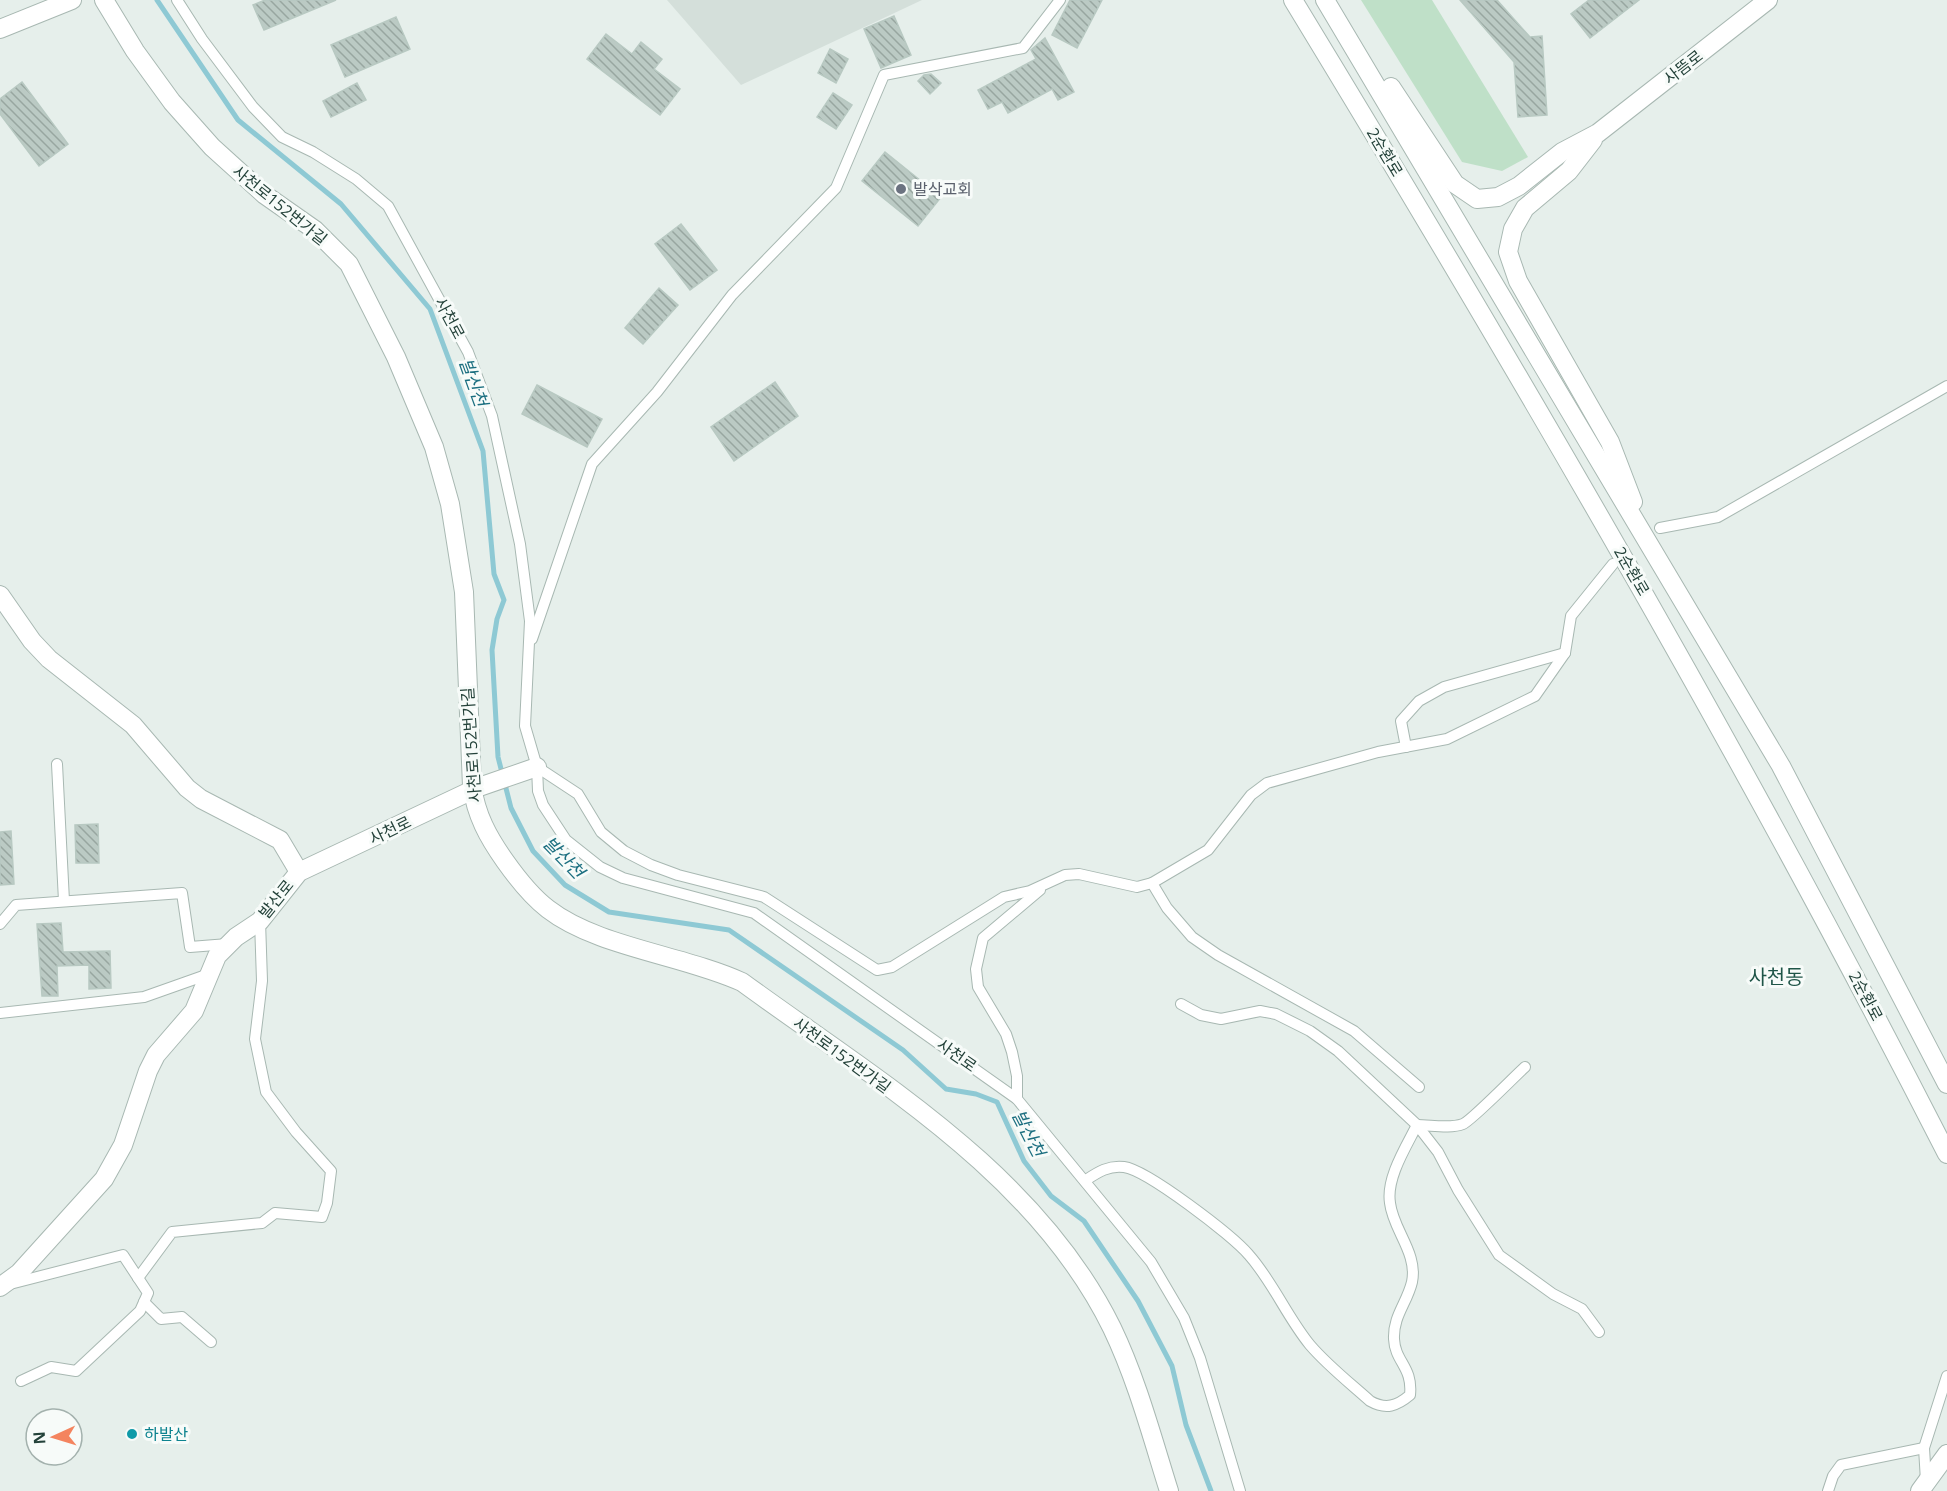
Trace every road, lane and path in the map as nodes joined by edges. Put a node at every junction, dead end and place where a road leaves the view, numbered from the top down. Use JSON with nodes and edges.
{"nodes":[{"id":1,"x":72,"y":0,"type":"edge"},
{"id":2,"x":104,"y":0,"type":"edge"},
{"id":3,"x":177,"y":0,"type":"edge"},
{"id":4,"x":1060,"y":0,"type":"edge"},
{"id":5,"x":1293,"y":0,"type":"edge"},
{"id":6,"x":1325,"y":0,"type":"edge"},
{"id":7,"x":1330,"y":0,"type":"edge"},
{"id":8,"x":1768,"y":0,"type":"edge"},
{"id":9,"x":0,"y":29,"type":"edge"},
{"id":10,"x":1598,"y":134,"type":"junction"},
{"id":11,"x":1947,"y":386,"type":"edge"},
{"id":12,"x":1660,"y":528,"type":"dead end"},
{"id":13,"x":1648,"y":543,"type":"junction"},
{"id":14,"x":1613,"y":564,"type":"dead end"},
{"id":15,"x":0,"y":595,"type":"edge"},
{"id":16,"x":528,"y":651,"type":"junction"},
{"id":17,"x":1566,"y":653,"type":"junction"},
{"id":18,"x":1406,"y":747,"type":"junction"},
{"id":19,"x":57,"y":764,"type":"dead end"},
{"id":20,"x":532,"y":769,"type":"junction"},
{"id":21,"x":476,"y":788,"type":"junction"},
{"id":22,"x":299,"y":872,"type":"junction"},
{"id":23,"x":1048,"y":883,"type":"junction"},
{"id":24,"x":1152,"y":883,"type":"junction"},
{"id":25,"x":64,"y":902,"type":"junction"},
{"id":26,"x":260,"y":921,"type":"junction"},
{"id":27,"x":0,"y":924,"type":"edge"},
{"id":28,"x":229,"y":944,"type":"junction"},
{"id":29,"x":210,"y":974,"type":"junction"},
{"id":30,"x":1181,"y":1004,"type":"dead end"},
{"id":31,"x":0,"y":1012,"type":"edge"},
{"id":32,"x":1525,"y":1067,"type":"dead end"},
{"id":33,"x":1947,"y":1084,"type":"edge"},
{"id":34,"x":1419,"y":1088,"type":"dead end"},
{"id":35,"x":1017,"y":1099,"type":"junction"},
{"id":36,"x":1416,"y":1125,"type":"junction"},
{"id":37,"x":1947,"y":1154,"type":"edge"},
{"id":38,"x":1086,"y":1180,"type":"junction"},
{"id":39,"x":138,"y":1278,"type":"junction"},
{"id":40,"x":1,"y":1286,"type":"edge"},
{"id":41,"x":144,"y":1302,"type":"junction"},
{"id":42,"x":1599,"y":1332,"type":"dead end"},
{"id":43,"x":211,"y":1342,"type":"dead end"},
{"id":44,"x":1947,"y":1376,"type":"edge"},
{"id":45,"x":21,"y":1381,"type":"dead end"},
{"id":46,"x":1924,"y":1448,"type":"junction"},
{"id":47,"x":1947,"y":1454,"type":"edge"},
{"id":48,"x":1923,"y":1486,"type":"edge"},
{"id":49,"x":1169,"y":1491,"type":"edge"},
{"id":50,"x":1240,"y":1491,"type":"edge"},
{"id":51,"x":1828,"y":1491,"type":"edge"}],
"edges":[{"from":1,"to":9,"type":"street"},
{"from":2,"to":21,"type":"street","name":"사천로152번가길"},
{"from":3,"to":16,"type":"lane","name":"사천로"},
{"from":4,"to":16,"type":"lane"},
{"from":5,"to":37,"type":"street","name":"2순환로"},
{"from":6,"to":13,"type":"street","name":"2순환로"},
{"from":7,"to":10,"type":"street"},
{"from":8,"to":10,"type":"street","name":"사뜸로"},
{"from":10,"to":13,"type":"street"},
{"from":11,"to":12,"type":"lane"},
{"from":13,"to":33,"type":"street","name":"2순환로"},
{"from":14,"to":17,"type":"lane"},
{"from":15,"to":22,"type":"street","name":"발산로"},
{"from":16,"to":20,"type":"lane","name":"사천로"},
{"from":17,"to":18,"type":"lane"},
{"from":17,"to":18,"type":"lane"},
{"from":18,"to":24,"type":"lane"},
{"from":19,"to":25,"type":"lane"},
{"from":20,"to":21,"type":"street","name":"사천로"},
{"from":20,"to":23,"type":"lane"},
{"from":20,"to":35,"type":"lane","name":"사천로"},
{"from":21,"to":22,"type":"street","name":"사천로"},
{"from":21,"to":49,"type":"street","name":"사천로152번가길"},
{"from":22,"to":26,"type":"street","name":"발산로"},
{"from":23,"to":24,"type":"lane"},
{"from":23,"to":35,"type":"lane"},
{"from":24,"to":34,"type":"lane"},
{"from":25,"to":27,"type":"lane"},
{"from":25,"to":28,"type":"lane"},
{"from":26,"to":28,"type":"street","name":"발산로"},
{"from":26,"to":39,"type":"lane"},
{"from":28,"to":29,"type":"street","name":"발산로"},
{"from":29,"to":31,"type":"lane"},
{"from":29,"to":40,"type":"street","name":"발산로"},
{"from":30,"to":36,"type":"lane"},
{"from":32,"to":36,"type":"lane"},
{"from":35,"to":38,"type":"lane","name":"사천로"},
{"from":36,"to":38,"type":"lane"},
{"from":36,"to":42,"type":"lane"},
{"from":38,"to":50,"type":"lane","name":"사천로"},
{"from":39,"to":40,"type":"lane"},
{"from":39,"to":41,"type":"lane"},
{"from":41,"to":43,"type":"lane"},
{"from":41,"to":45,"type":"lane"},
{"from":44,"to":46,"type":"lane"},
{"from":46,"to":48,"type":"lane"},
{"from":46,"to":51,"type":"lane"},
{"from":47,"to":48,"type":"street"}]}
